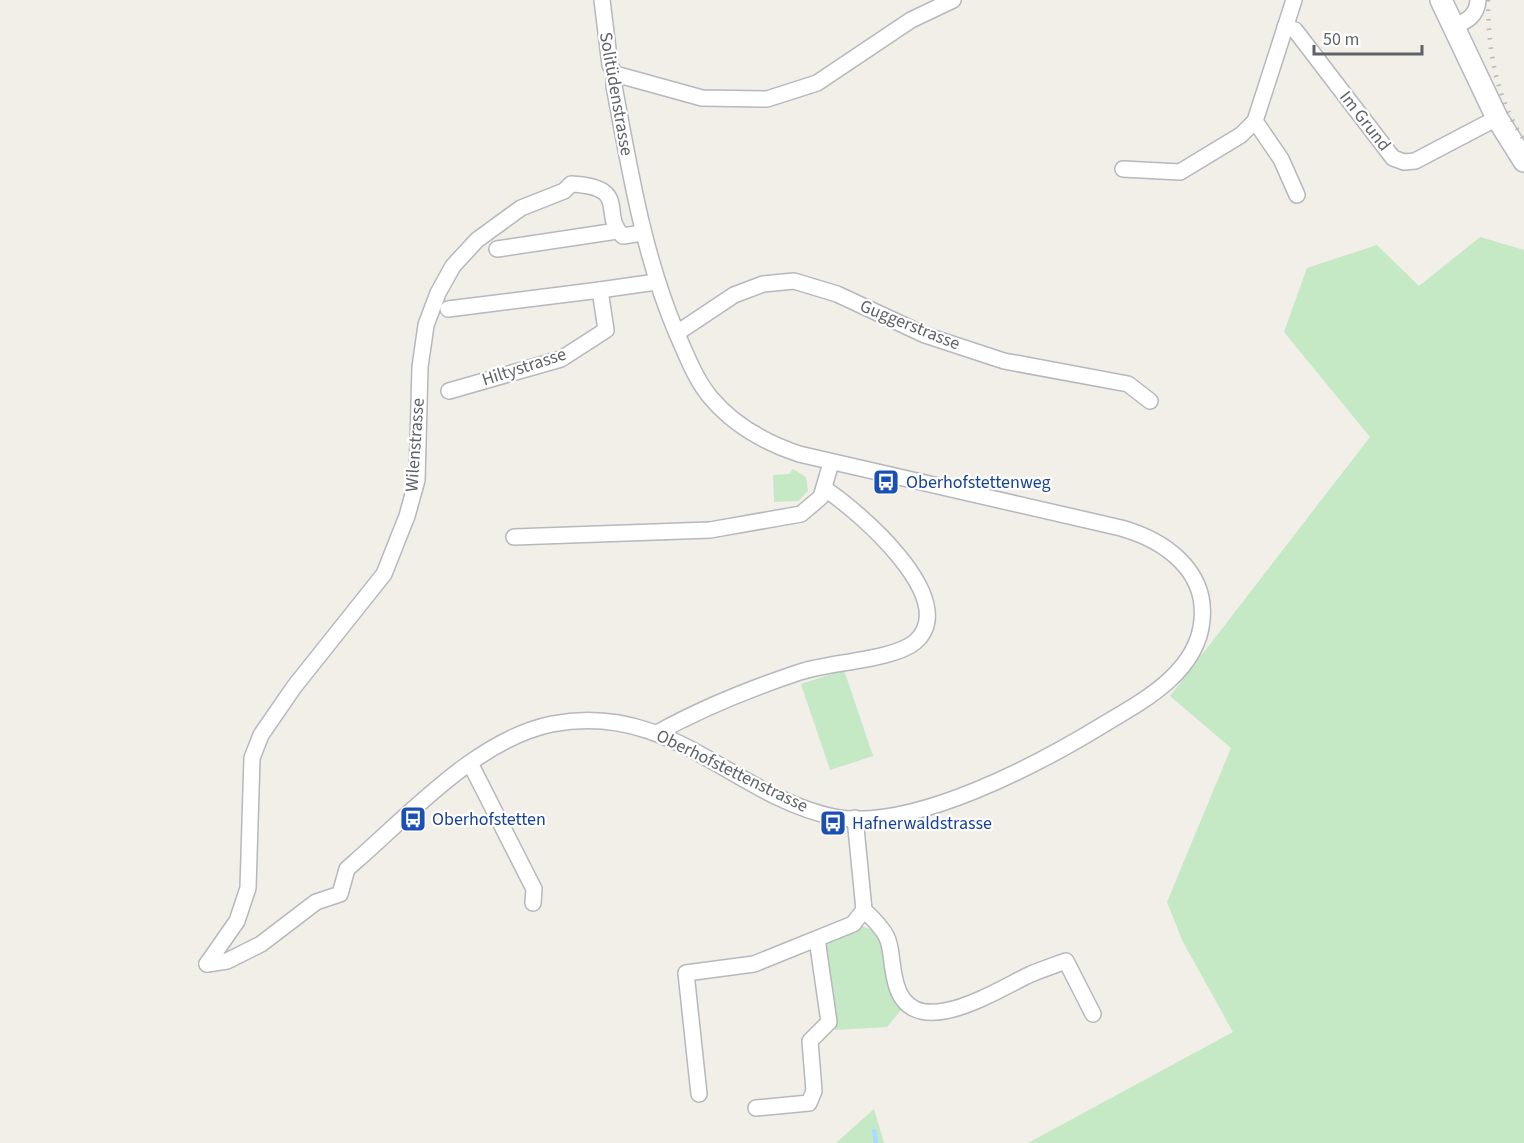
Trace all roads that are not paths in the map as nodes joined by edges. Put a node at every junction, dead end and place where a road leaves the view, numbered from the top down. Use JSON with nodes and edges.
{"nodes":[{"id":1,"x":602,"y":0,"type":"edge"},
{"id":2,"x":953,"y":0,"type":"edge"},
{"id":3,"x":1294,"y":0,"type":"edge"},
{"id":4,"x":1441,"y":0,"type":"edge"},
{"id":5,"x":1478,"y":0,"type":"edge"},
{"id":6,"x":1286,"y":27,"type":"junction"},
{"id":7,"x":1453,"y":27,"type":"junction"},
{"id":8,"x":615,"y":74,"type":"junction"},
{"id":9,"x":1497,"y":118,"type":"junction"},
{"id":10,"x":1255,"y":121,"type":"junction"},
{"id":11,"x":1524,"y":161,"type":"edge"},
{"id":12,"x":1123,"y":169,"type":"dead end"},
{"id":13,"x":633,"y":188,"type":"joint"},
{"id":14,"x":1297,"y":195,"type":"dead end"},
{"id":15,"x":617,"y":231,"type":"junction"},
{"id":16,"x":642,"y":233,"type":"junction"},
{"id":17,"x":497,"y":249,"type":"dead end"},
{"id":18,"x":656,"y":282,"type":"junction"},
{"id":19,"x":600,"y":290,"type":"junction"},
{"id":20,"x":448,"y":309,"type":"dead end"},
{"id":21,"x":677,"y":333,"type":"junction"},
{"id":22,"x":449,"y":391,"type":"dead end"},
{"id":23,"x":1150,"y":401,"type":"dead end"},
{"id":24,"x":831,"y":463,"type":"junction"},
{"id":25,"x":825,"y":489,"type":"junction"},
{"id":26,"x":514,"y":537,"type":"dead end"},
{"id":27,"x":657,"y":733,"type":"junction"},
{"id":28,"x":470,"y":763,"type":"junction"},
{"id":29,"x":855,"y":818,"type":"junction"},
{"id":30,"x":533,"y":903,"type":"dead end"},
{"id":31,"x":864,"y":910,"type":"junction"},
{"id":32,"x":817,"y":939,"type":"junction"},
{"id":33,"x":207,"y":964,"type":"joint"},
{"id":34,"x":1093,"y":1014,"type":"dead end"},
{"id":35,"x":699,"y":1094,"type":"dead end"},
{"id":36,"x":756,"y":1108,"type":"dead end"}],
"edges":[{"from":1,"to":8,"type":"street","name":"Solitüdenstrasse"},
{"from":2,"to":8,"type":"street"},
{"from":3,"to":6,"type":"street"},
{"from":4,"to":7,"type":"main road"},
{"from":5,"to":7,"type":"street"},
{"from":6,"to":9,"type":"street","name":"Im Grund"},
{"from":6,"to":10,"type":"street"},
{"from":7,"to":9,"type":"main road"},
{"from":8,"to":13,"type":"street","name":"Solitüdenstrasse"},
{"from":9,"to":11,"type":"main road"},
{"from":10,"to":12,"type":"street"},
{"from":10,"to":14,"type":"street"},
{"from":13,"to":16,"type":"street","name":"Oberhofstettenstrasse"},
{"from":15,"to":16,"type":"street"},
{"from":15,"to":17,"type":"street"},
{"from":15,"to":33,"type":"street","name":"Wilenstrasse"},
{"from":16,"to":18,"type":"street","name":"Oberhofstettenstrasse"},
{"from":18,"to":19,"type":"street"},
{"from":18,"to":21,"type":"street","name":"Oberhofstettenstrasse"},
{"from":19,"to":20,"type":"street"},
{"from":19,"to":22,"type":"street","name":"Hiltystrasse"},
{"from":21,"to":23,"type":"street","name":"Guggerstrasse"},
{"from":21,"to":24,"type":"street","name":"Oberhofstettenstrasse"},
{"from":24,"to":25,"type":"street"},
{"from":24,"to":29,"type":"street","name":"Oberhofstettenstrasse"},
{"from":25,"to":26,"type":"street"},
{"from":25,"to":27,"type":"street"},
{"from":27,"to":28,"type":"street","name":"Oberhofstettenstrasse"},
{"from":27,"to":29,"type":"street","name":"Oberhofstettenstrasse"},
{"from":28,"to":30,"type":"street"},
{"from":28,"to":33,"type":"street","name":"Oberhofstettenstrasse"},
{"from":29,"to":31,"type":"street"},
{"from":31,"to":32,"type":"street"},
{"from":31,"to":34,"type":"street"},
{"from":32,"to":35,"type":"street"},
{"from":32,"to":36,"type":"street"}]}
